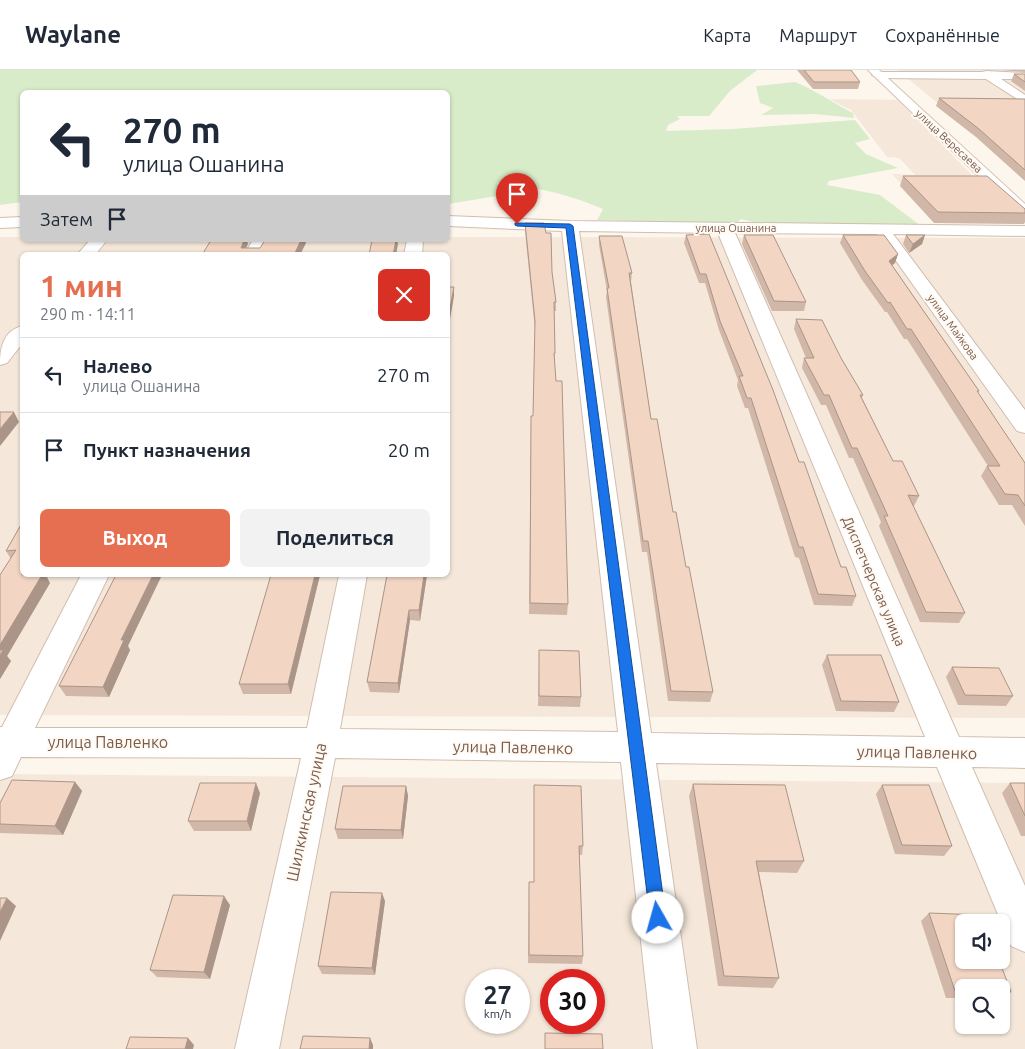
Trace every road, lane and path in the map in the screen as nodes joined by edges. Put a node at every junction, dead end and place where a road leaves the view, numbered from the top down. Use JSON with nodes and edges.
{"nodes":[{"id":1,"x":876,"y":73,"type":"edge"},
{"id":2,"x":985,"y":73,"type":"edge"},
{"id":3,"x":1025,"y":76,"type":"edge"},
{"id":4,"x":1025,"y":100,"type":"edge"},
{"id":5,"x":1025,"y":212,"type":"edge"},
{"id":6,"x":450,"y":221,"type":"edge"},
{"id":7,"x":20,"y":222,"type":"edge"},
{"id":8,"x":0,"y":223,"type":"edge"},
{"id":9,"x":570,"y":226,"type":"junction"},
{"id":10,"x":725,"y":229,"type":"junction"},
{"id":11,"x":881,"y":229,"type":"junction"},
{"id":12,"x":1025,"y":230,"type":"edge"},
{"id":13,"x":97,"y":242,"type":"edge"},
{"id":14,"x":89,"y":252,"type":"edge"},
{"id":15,"x":20,"y":334,"type":"edge"},
{"id":16,"x":0,"y":359,"type":"edge"},
{"id":17,"x":1025,"y":426,"type":"edge"},
{"id":18,"x":94,"y":577,"type":"edge"},
{"id":19,"x":352,"y":577,"type":"edge"},
{"id":20,"x":321,"y":743,"type":"junction"},
{"id":21,"x":636,"y":749,"type":"junction"},
{"id":22,"x":4,"y":750,"type":"edge"},
{"id":23,"x":947,"y":752,"type":"junction"},
{"id":24,"x":1025,"y":753,"type":"edge"},
{"id":25,"x":1025,"y":932,"type":"edge"},
{"id":26,"x":257,"y":1049,"type":"edge"},
{"id":27,"x":675,"y":1049,"type":"edge"}],
"edges":[{"from":1,"to":2,"type":"street"},
{"from":1,"to":5,"type":"street","name":"улица Вересаева"},
{"from":2,"to":3,"type":"street"},
{"from":2,"to":4,"type":"street"},
{"from":6,"to":9,"type":"street","name":"улица Ошанина"},
{"from":7,"to":8,"type":"street"},
{"from":9,"to":10,"type":"street","name":"улица Ошанина"},
{"from":9,"to":21,"type":"street"},
{"from":10,"to":11,"type":"street","name":"улица Ошанина"},
{"from":10,"to":23,"type":"street","name":"Диспетчерская улица"},
{"from":11,"to":12,"type":"street","name":"улица Ошанина"},
{"from":11,"to":17,"type":"street","name":"улица Майкова"},
{"from":13,"to":14,"type":"street"},
{"from":15,"to":16,"type":"street"},
{"from":18,"to":22,"type":"street"},
{"from":19,"to":20,"type":"street","name":"Шилкинская улица"},
{"from":20,"to":21,"type":"street","name":"улица Павленко"},
{"from":20,"to":22,"type":"street","name":"улица Павленко"},
{"from":20,"to":26,"type":"street","name":"Шилкинская улица"},
{"from":21,"to":23,"type":"street","name":"улица Павленко"},
{"from":21,"to":27,"type":"street"},
{"from":23,"to":24,"type":"street","name":"улица Павленко"},
{"from":23,"to":25,"type":"street","name":"Диспетчерская улица"}]}
